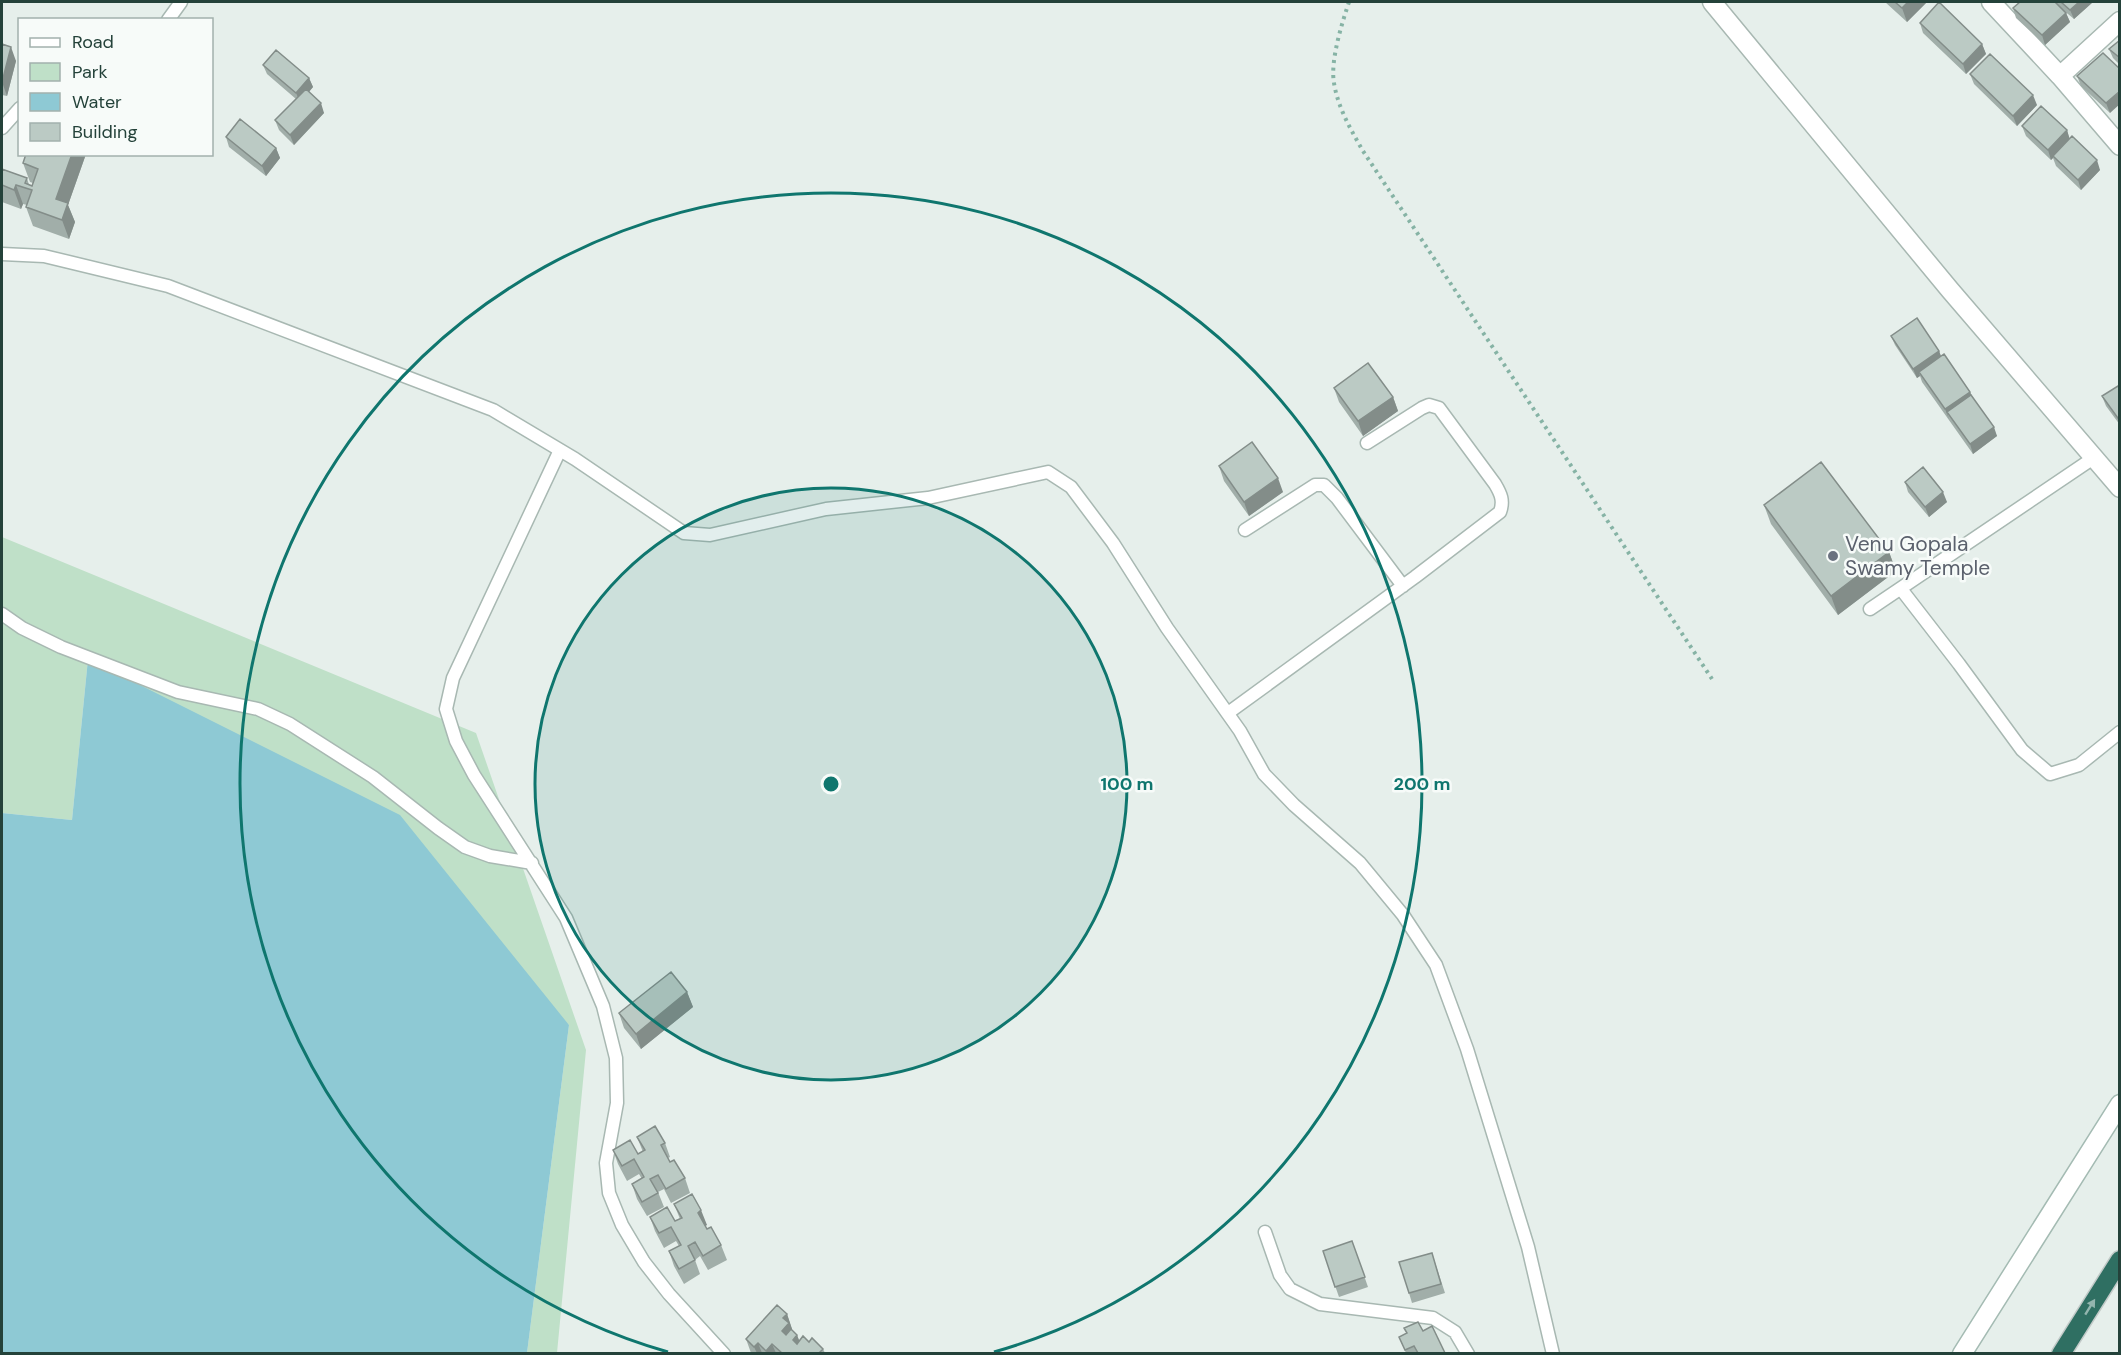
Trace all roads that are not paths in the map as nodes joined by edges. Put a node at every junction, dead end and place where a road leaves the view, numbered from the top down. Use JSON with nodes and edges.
{"nodes":[{"id":1,"x":181,"y":2,"type":"edge"},
{"id":2,"x":1712,"y":2,"type":"edge"},
{"id":3,"x":1991,"y":2,"type":"edge"},
{"id":4,"x":169,"y":18,"type":"edge"},
{"id":5,"x":2120,"y":21,"type":"edge"},
{"id":6,"x":2060,"y":76,"type":"junction"},
{"id":7,"x":18,"y":110,"type":"edge"},
{"id":8,"x":2,"y":128,"type":"edge"},
{"id":9,"x":2120,"y":146,"type":"edge"},
{"id":10,"x":2,"y":254,"type":"edge"},
{"id":11,"x":1367,"y":443,"type":"dead end"},
{"id":12,"x":560,"y":450,"type":"junction"},
{"id":13,"x":2092,"y":459,"type":"junction"},
{"id":14,"x":2120,"y":488,"type":"edge"},
{"id":15,"x":1245,"y":530,"type":"dead end"},
{"id":16,"x":1402,"y":586,"type":"junction"},
{"id":17,"x":1901,"y":589,"type":"junction"},
{"id":18,"x":1870,"y":609,"type":"dead end"},
{"id":19,"x":2,"y":614,"type":"edge"},
{"id":20,"x":1228,"y":713,"type":"junction"},
{"id":21,"x":2120,"y":732,"type":"edge"},
{"id":22,"x":532,"y":863,"type":"junction"},
{"id":23,"x":2120,"y":1104,"type":"edge"},
{"id":24,"x":1265,"y":1232,"type":"dead end"},
{"id":25,"x":2120,"y":1260,"type":"edge"},
{"id":26,"x":724,"y":1353,"type":"edge"},
{"id":27,"x":1468,"y":1353,"type":"edge"},
{"id":28,"x":1553,"y":1353,"type":"edge"},
{"id":29,"x":1962,"y":1353,"type":"edge"},
{"id":30,"x":2061,"y":1353,"type":"edge"}],
"edges":[{"from":1,"to":4,"type":"lane"},
{"from":2,"to":13,"type":"street"},
{"from":3,"to":6,"type":"street"},
{"from":5,"to":6,"type":"street"},
{"from":6,"to":9,"type":"street"},
{"from":7,"to":8,"type":"lane"},
{"from":10,"to":12,"type":"lane"},
{"from":11,"to":16,"type":"lane"},
{"from":12,"to":20,"type":"lane"},
{"from":12,"to":22,"type":"lane"},
{"from":13,"to":14,"type":"street"},
{"from":13,"to":17,"type":"lane"},
{"from":15,"to":16,"type":"lane"},
{"from":16,"to":20,"type":"lane"},
{"from":17,"to":18,"type":"lane"},
{"from":17,"to":21,"type":"lane"},
{"from":19,"to":22,"type":"lane"},
{"from":20,"to":28,"type":"lane"},
{"from":22,"to":26,"type":"lane"},
{"from":23,"to":29,"type":"street"},
{"from":24,"to":27,"type":"lane"},
{"from":30,"to":25,"type":"highway","one_way":true}]}
